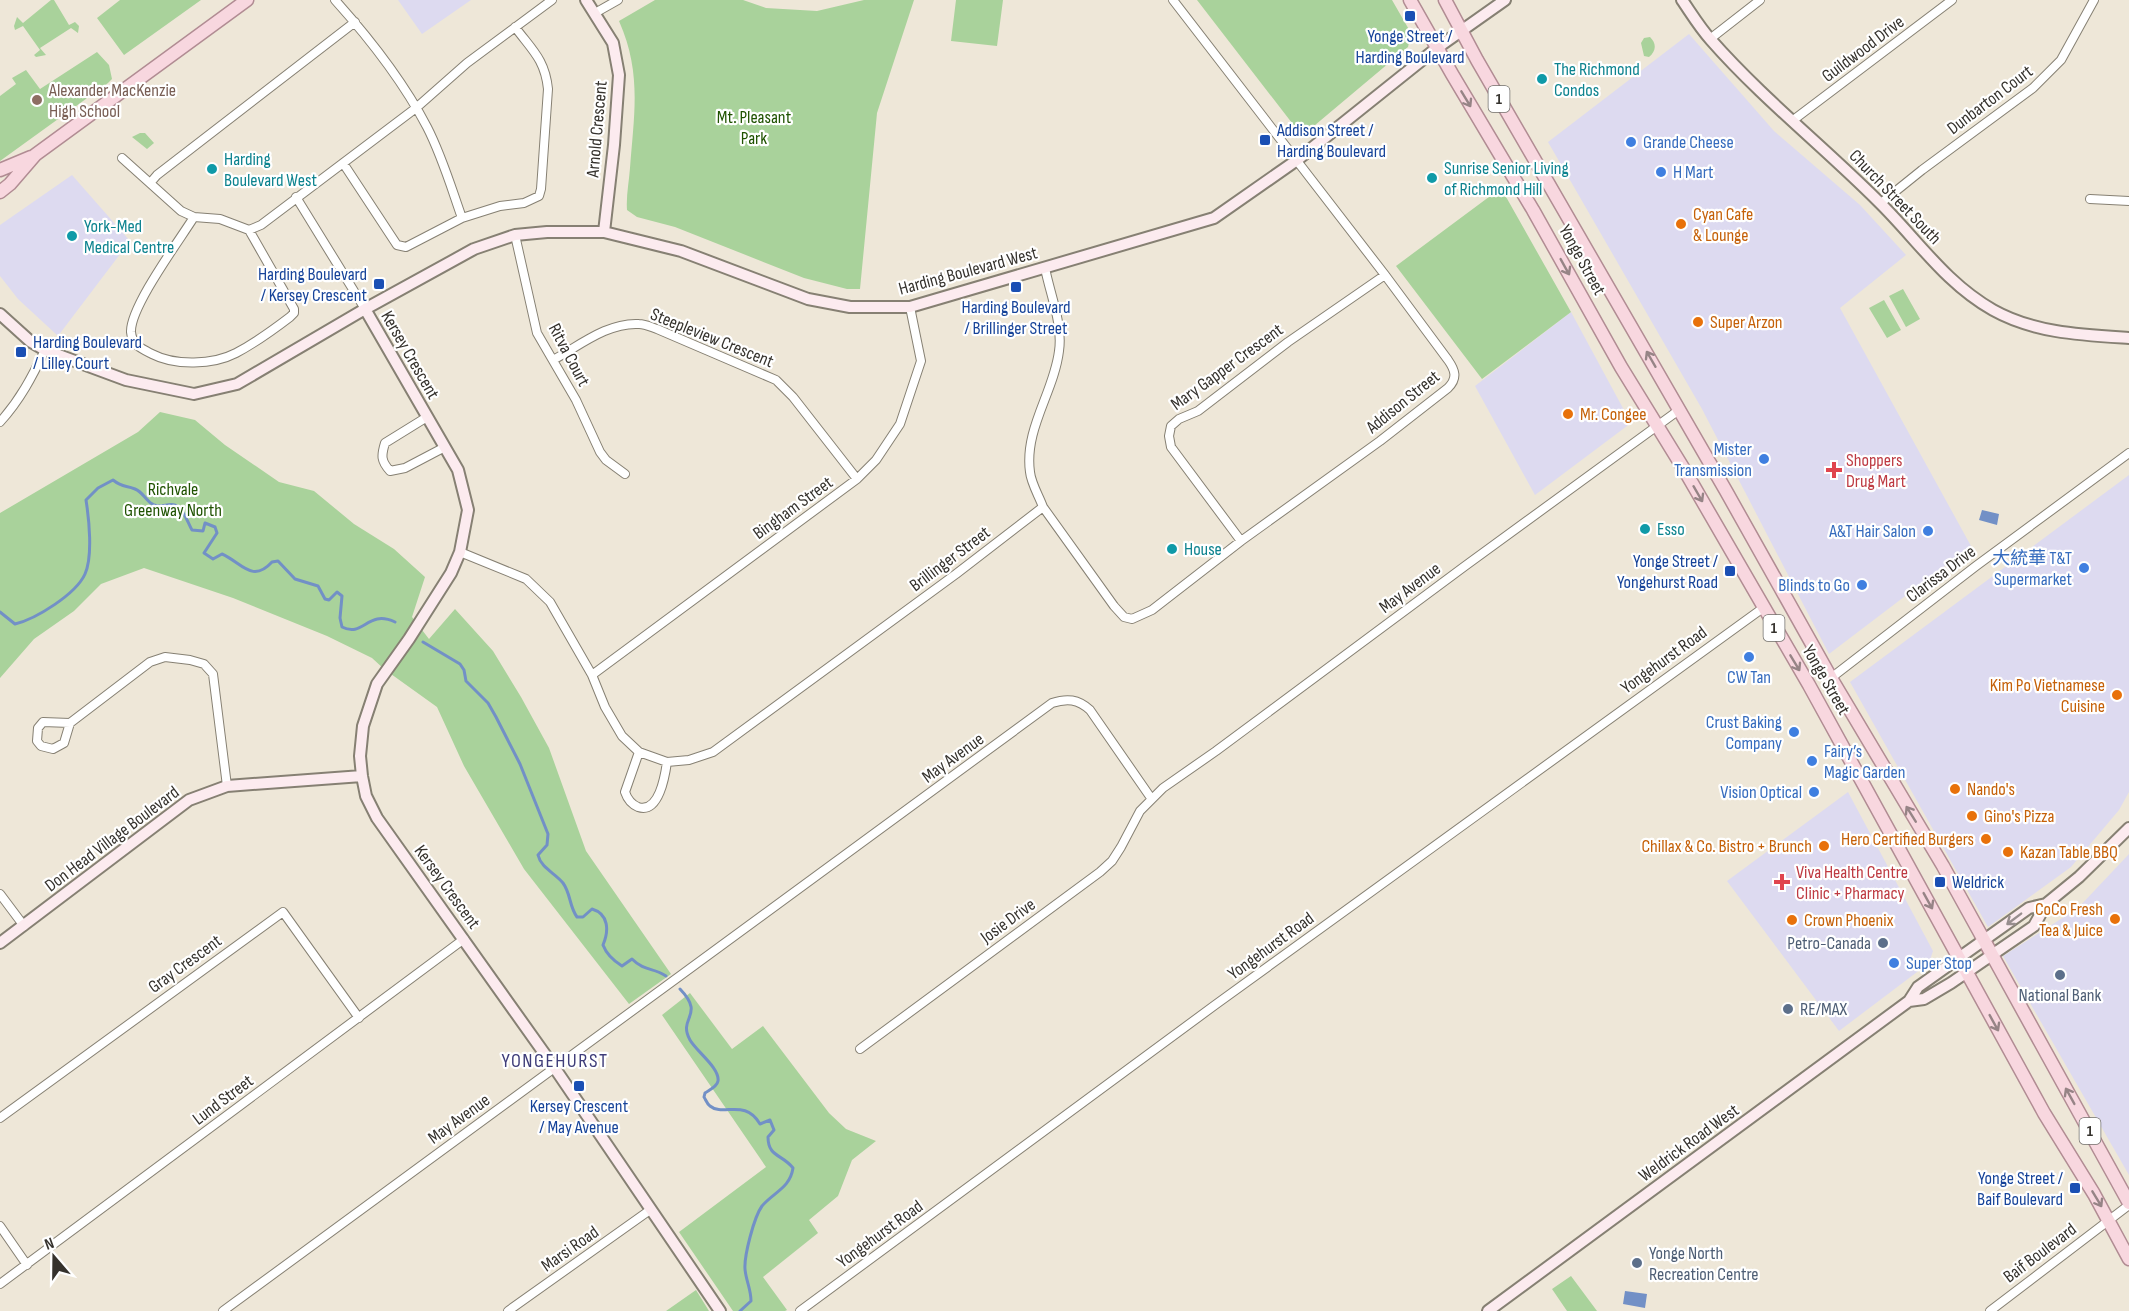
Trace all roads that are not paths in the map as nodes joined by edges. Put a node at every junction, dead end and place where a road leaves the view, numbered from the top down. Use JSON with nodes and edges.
{"nodes":[{"id":1,"x":247,"y":0,"type":"edge"},
{"id":2,"x":335,"y":0,"type":"edge"},
{"id":3,"x":552,"y":0,"type":"edge"},
{"id":4,"x":586,"y":0,"type":"edge"},
{"id":5,"x":618,"y":0,"type":"edge"},
{"id":6,"x":1173,"y":0,"type":"edge"},
{"id":7,"x":1410,"y":0,"type":"edge"},
{"id":8,"x":1445,"y":0,"type":"edge"},
{"id":9,"x":1505,"y":0,"type":"edge"},
{"id":10,"x":1682,"y":0,"type":"edge"},
{"id":11,"x":1760,"y":0,"type":"edge"},
{"id":12,"x":1953,"y":0,"type":"edge"},
{"id":13,"x":2094,"y":0,"type":"edge"},
{"id":14,"x":595,"y":13,"type":"junction"},
{"id":15,"x":355,"y":22,"type":"junction"},
{"id":16,"x":514,"y":27,"type":"junction"},
{"id":17,"x":1462,"y":32,"type":"junction"},
{"id":18,"x":1710,"y":39,"type":"junction"},
{"id":19,"x":1437,"y":48,"type":"junction"},
{"id":20,"x":416,"y":108,"type":"junction"},
{"id":21,"x":1792,"y":121,"type":"junction"},
{"id":22,"x":35,"y":155,"type":"junction"},
{"id":23,"x":122,"y":158,"type":"dead end"},
{"id":24,"x":1297,"y":160,"type":"junction"},
{"id":25,"x":343,"y":163,"type":"junction"},
{"id":26,"x":0,"y":170,"type":"edge"},
{"id":27,"x":151,"y":182,"type":"junction"},
{"id":28,"x":0,"y":192,"type":"edge"},
{"id":29,"x":296,"y":198,"type":"junction"},
{"id":30,"x":2090,"y":199,"type":"dead end"},
{"id":31,"x":2129,"y":201,"type":"edge"},
{"id":32,"x":1881,"y":203,"type":"junction"},
{"id":33,"x":194,"y":217,"type":"junction"},
{"id":34,"x":462,"y":218,"type":"junction"},
{"id":35,"x":249,"y":230,"type":"junction"},
{"id":36,"x":604,"y":232,"type":"junction"},
{"id":37,"x":515,"y":235,"type":"junction"},
{"id":38,"x":1045,"y":268,"type":"junction"},
{"id":39,"x":1385,"y":275,"type":"junction"},
{"id":40,"x":910,"y":307,"type":"junction"},
{"id":41,"x":365,"y":309,"type":"junction"},
{"id":42,"x":0,"y":315,"type":"edge"},
{"id":43,"x":2129,"y":338,"type":"edge"},
{"id":44,"x":45,"y":350,"type":"junction"},
{"id":45,"x":553,"y":360,"type":"junction"},
{"id":46,"x":1679,"y":410,"type":"junction"},
{"id":47,"x":427,"y":417,"type":"junction"},
{"id":48,"x":0,"y":422,"type":"edge"},
{"id":49,"x":1656,"y":426,"type":"junction"},
{"id":50,"x":445,"y":447,"type":"junction"},
{"id":51,"x":2129,"y":453,"type":"edge"},
{"id":52,"x":624,"y":474,"type":"dead end"},
{"id":53,"x":857,"y":479,"type":"junction"},
{"id":54,"x":1043,"y":507,"type":"junction"},
{"id":55,"x":1241,"y":541,"type":"junction"},
{"id":56,"x":460,"y":552,"type":"junction"},
{"id":57,"x":1762,"y":608,"type":"junction"},
{"id":58,"x":592,"y":675,"type":"junction"},
{"id":59,"x":1831,"y":678,"type":"junction"},
{"id":60,"x":70,"y":723,"type":"junction"},
{"id":61,"x":639,"y":752,"type":"junction"},
{"id":62,"x":667,"y":762,"type":"junction"},
{"id":63,"x":362,"y":776,"type":"junction"},
{"id":64,"x":227,"y":786,"type":"junction"},
{"id":65,"x":1150,"y":798,"type":"junction"},
{"id":66,"x":2129,"y":828,"type":"edge"},
{"id":67,"x":0,"y":894,"type":"edge"},
{"id":68,"x":2046,"y":904,"type":"junction"},
{"id":69,"x":24,"y":926,"type":"junction"},
{"id":70,"x":464,"y":939,"type":"junction"},
{"id":71,"x":1984,"y":941,"type":"junction"},
{"id":72,"x":0,"y":944,"type":"edge"},
{"id":73,"x":1992,"y":956,"type":"junction"},
{"id":74,"x":1958,"y":958,"type":"junction"},
{"id":75,"x":1966,"y":972,"type":"junction"},
{"id":76,"x":1909,"y":1001,"type":"junction"},
{"id":77,"x":359,"y":1018,"type":"junction"},
{"id":78,"x":860,"y":1049,"type":"dead end"},
{"id":79,"x":554,"y":1068,"type":"junction"},
{"id":80,"x":0,"y":1118,"type":"edge"},
{"id":81,"x":2129,"y":1204,"type":"edge"},
{"id":82,"x":650,"y":1210,"type":"junction"},
{"id":83,"x":2109,"y":1220,"type":"junction"},
{"id":84,"x":0,"y":1226,"type":"edge"},
{"id":85,"x":2129,"y":1259,"type":"edge"},
{"id":86,"x":27,"y":1264,"type":"junction"},
{"id":87,"x":0,"y":1284,"type":"edge"},
{"id":88,"x":223,"y":1311,"type":"edge"},
{"id":89,"x":508,"y":1311,"type":"edge"},
{"id":90,"x":720,"y":1311,"type":"edge"},
{"id":91,"x":800,"y":1311,"type":"edge"},
{"id":92,"x":1488,"y":1311,"type":"edge"},
{"id":93,"x":1990,"y":1311,"type":"edge"}],
"edges":[{"from":1,"to":22,"type":"main road"},
{"from":2,"to":15,"type":"street"},
{"from":3,"to":16,"type":"street"},
{"from":4,"to":14,"type":"street","name":"Arnold Crescent"},
{"from":5,"to":14,"type":"street"},
{"from":6,"to":24,"type":"street","name":"Addison Street"},
{"from":7,"to":19,"type":"main road","name":"Yonge Street","number":"1"},
{"from":8,"to":17,"type":"main road","name":"Yonge Street","number":"1"},
{"from":9,"to":17,"type":"street","name":"Harding Boulevard West"},
{"from":10,"to":18,"type":"street","name":"Church Street South"},
{"from":11,"to":18,"type":"street"},
{"from":12,"to":21,"type":"street","name":"Guildwood Drive"},
{"from":13,"to":32,"type":"street","name":"Dunbarton Court"},
{"from":14,"to":36,"type":"street","name":"Arnold Crescent"},
{"from":15,"to":20,"type":"street"},
{"from":15,"to":27,"type":"street"},
{"from":16,"to":20,"type":"street"},
{"from":16,"to":34,"type":"street"},
{"from":17,"to":19,"type":"street","name":"Harding Boulevard West"},
{"from":46,"to":17,"type":"main road","name":"Yonge Street","number":"1","one_way":true},
{"from":18,"to":21,"type":"street","name":"Church Street South"},
{"from":19,"to":24,"type":"street","name":"Harding Boulevard West"},
{"from":19,"to":49,"type":"main road","name":"Yonge Street","number":"1","one_way":true},
{"from":20,"to":25,"type":"street"},
{"from":20,"to":34,"type":"street"},
{"from":21,"to":32,"type":"street","name":"Church Street South"},
{"from":22,"to":26,"type":"main road"},
{"from":22,"to":28,"type":"main road"},
{"from":23,"to":27,"type":"street"},
{"from":24,"to":38,"type":"street","name":"Harding Boulevard West"},
{"from":24,"to":39,"type":"street","name":"Addison Street"},
{"from":25,"to":29,"type":"street"},
{"from":25,"to":34,"type":"street"},
{"from":27,"to":33,"type":"street"},
{"from":29,"to":35,"type":"street"},
{"from":29,"to":41,"type":"street"},
{"from":30,"to":31,"type":"street"},
{"from":32,"to":43,"type":"street","name":"Church Street South"},
{"from":33,"to":35,"type":"street"},
{"from":33,"to":35,"type":"street"},
{"from":36,"to":37,"type":"street","name":"Harding Boulevard West"},
{"from":36,"to":40,"type":"street","name":"Harding Boulevard West"},
{"from":37,"to":41,"type":"street","name":"Harding Boulevard West"},
{"from":37,"to":45,"type":"street","name":"Ritva Court"},
{"from":38,"to":40,"type":"street","name":"Harding Boulevard West"},
{"from":38,"to":54,"type":"street"},
{"from":39,"to":55,"type":"street","name":"Addison Street"},
{"from":39,"to":55,"type":"street","name":"Mary Gapper Crescent"},
{"from":40,"to":53,"type":"street","name":"Bingham Street"},
{"from":41,"to":44,"type":"street","name":"Harding Boulevard West"},
{"from":41,"to":47,"type":"street","name":"Kersey Crescent"},
{"from":42,"to":44,"type":"street","name":"Harding Boulevard West"},
{"from":44,"to":48,"type":"street"},
{"from":45,"to":52,"type":"street","name":"Ritva Court"},
{"from":45,"to":53,"type":"street","name":"Steepleview Crescent"},
{"from":46,"to":49,"type":"street","name":"May Avenue"},
{"from":46,"to":59,"type":"main road","name":"Yonge Street","number":"1"},
{"from":47,"to":50,"type":"street","name":"Kersey Crescent"},
{"from":47,"to":50,"type":"street","name":"Kersey Crescent"},
{"from":49,"to":57,"type":"main road","name":"Yonge Street","number":"1","one_way":true},
{"from":49,"to":65,"type":"street","name":"May Avenue"},
{"from":50,"to":56,"type":"street","name":"Kersey Crescent"},
{"from":51,"to":59,"type":"street","name":"Clarissa Drive"},
{"from":53,"to":58,"type":"street","name":"Bingham Street"},
{"from":54,"to":55,"type":"street","name":"Addison Street"},
{"from":54,"to":62,"type":"street","name":"Brillinger Street"},
{"from":56,"to":58,"type":"street","name":"Brillinger Street"},
{"from":56,"to":63,"type":"street","name":"Kersey Crescent"},
{"from":57,"to":74,"type":"main road","name":"Yonge Street","number":"1","one_way":true},
{"from":57,"to":91,"type":"street","name":"Yongehurst Road"},
{"from":58,"to":61,"type":"street","name":"Brillinger Street"},
{"from":71,"to":59,"type":"main road","name":"Yonge Street","number":"1","one_way":true},
{"from":60,"to":60,"type":"street"},
{"from":60,"to":64,"type":"street"},
{"from":61,"to":62,"type":"street","name":"Brillinger Street"},
{"from":61,"to":62,"type":"street"},
{"from":63,"to":64,"type":"street","name":"Don Head Village Boulevard"},
{"from":63,"to":70,"type":"street","name":"Kersey Crescent"},
{"from":64,"to":69,"type":"street","name":"Don Head Village Boulevard"},
{"from":65,"to":78,"type":"street","name":"Josie Drive"},
{"from":65,"to":79,"type":"street","name":"May Avenue"},
{"from":66,"to":68,"type":"street"},
{"from":67,"to":69,"type":"street"},
{"from":68,"to":71,"type":"street","name":"Weldrick Road West","one_way":true},
{"from":68,"to":73,"type":"street","name":"Weldrick Road West"},
{"from":69,"to":72,"type":"street","name":"Don Head Village Boulevard"},
{"from":70,"to":77,"type":"street","name":"Lund Street"},
{"from":70,"to":79,"type":"street","name":"Kersey Crescent"},
{"from":71,"to":73,"type":"main road","name":"Yonge Street","number":"1"},
{"from":71,"to":74,"type":"street","name":"Weldrick Road West"},
{"from":73,"to":75,"type":"street","name":"Weldrick Road West"},
{"from":81,"to":73,"type":"main road","name":"Yonge Street","number":"1","one_way":true},
{"from":74,"to":75,"type":"main road","name":"Yonge Street","number":"1"},
{"from":74,"to":76,"type":"street","name":"Weldrick Road West"},
{"from":75,"to":76,"type":"street","name":"Weldrick Road West"},
{"from":75,"to":83,"type":"main road","name":"Yonge Street","number":"1","one_way":true},
{"from":76,"to":92,"type":"street","name":"Weldrick Road West"},
{"from":77,"to":80,"type":"street","name":"Gray Crescent"},
{"from":77,"to":86,"type":"street","name":"Lund Street"},
{"from":79,"to":82,"type":"street","name":"Kersey Crescent"},
{"from":79,"to":88,"type":"street","name":"May Avenue"},
{"from":81,"to":83,"type":"street","name":"Baif Boulevard"},
{"from":82,"to":89,"type":"street","name":"Marsi Road"},
{"from":82,"to":90,"type":"street","name":"Kersey Crescent"},
{"from":83,"to":85,"type":"main road","name":"Yonge Street","number":"1"},
{"from":83,"to":93,"type":"street","name":"Baif Boulevard"},
{"from":84,"to":86,"type":"street"},
{"from":86,"to":87,"type":"street","name":"Lund Street"}]}
